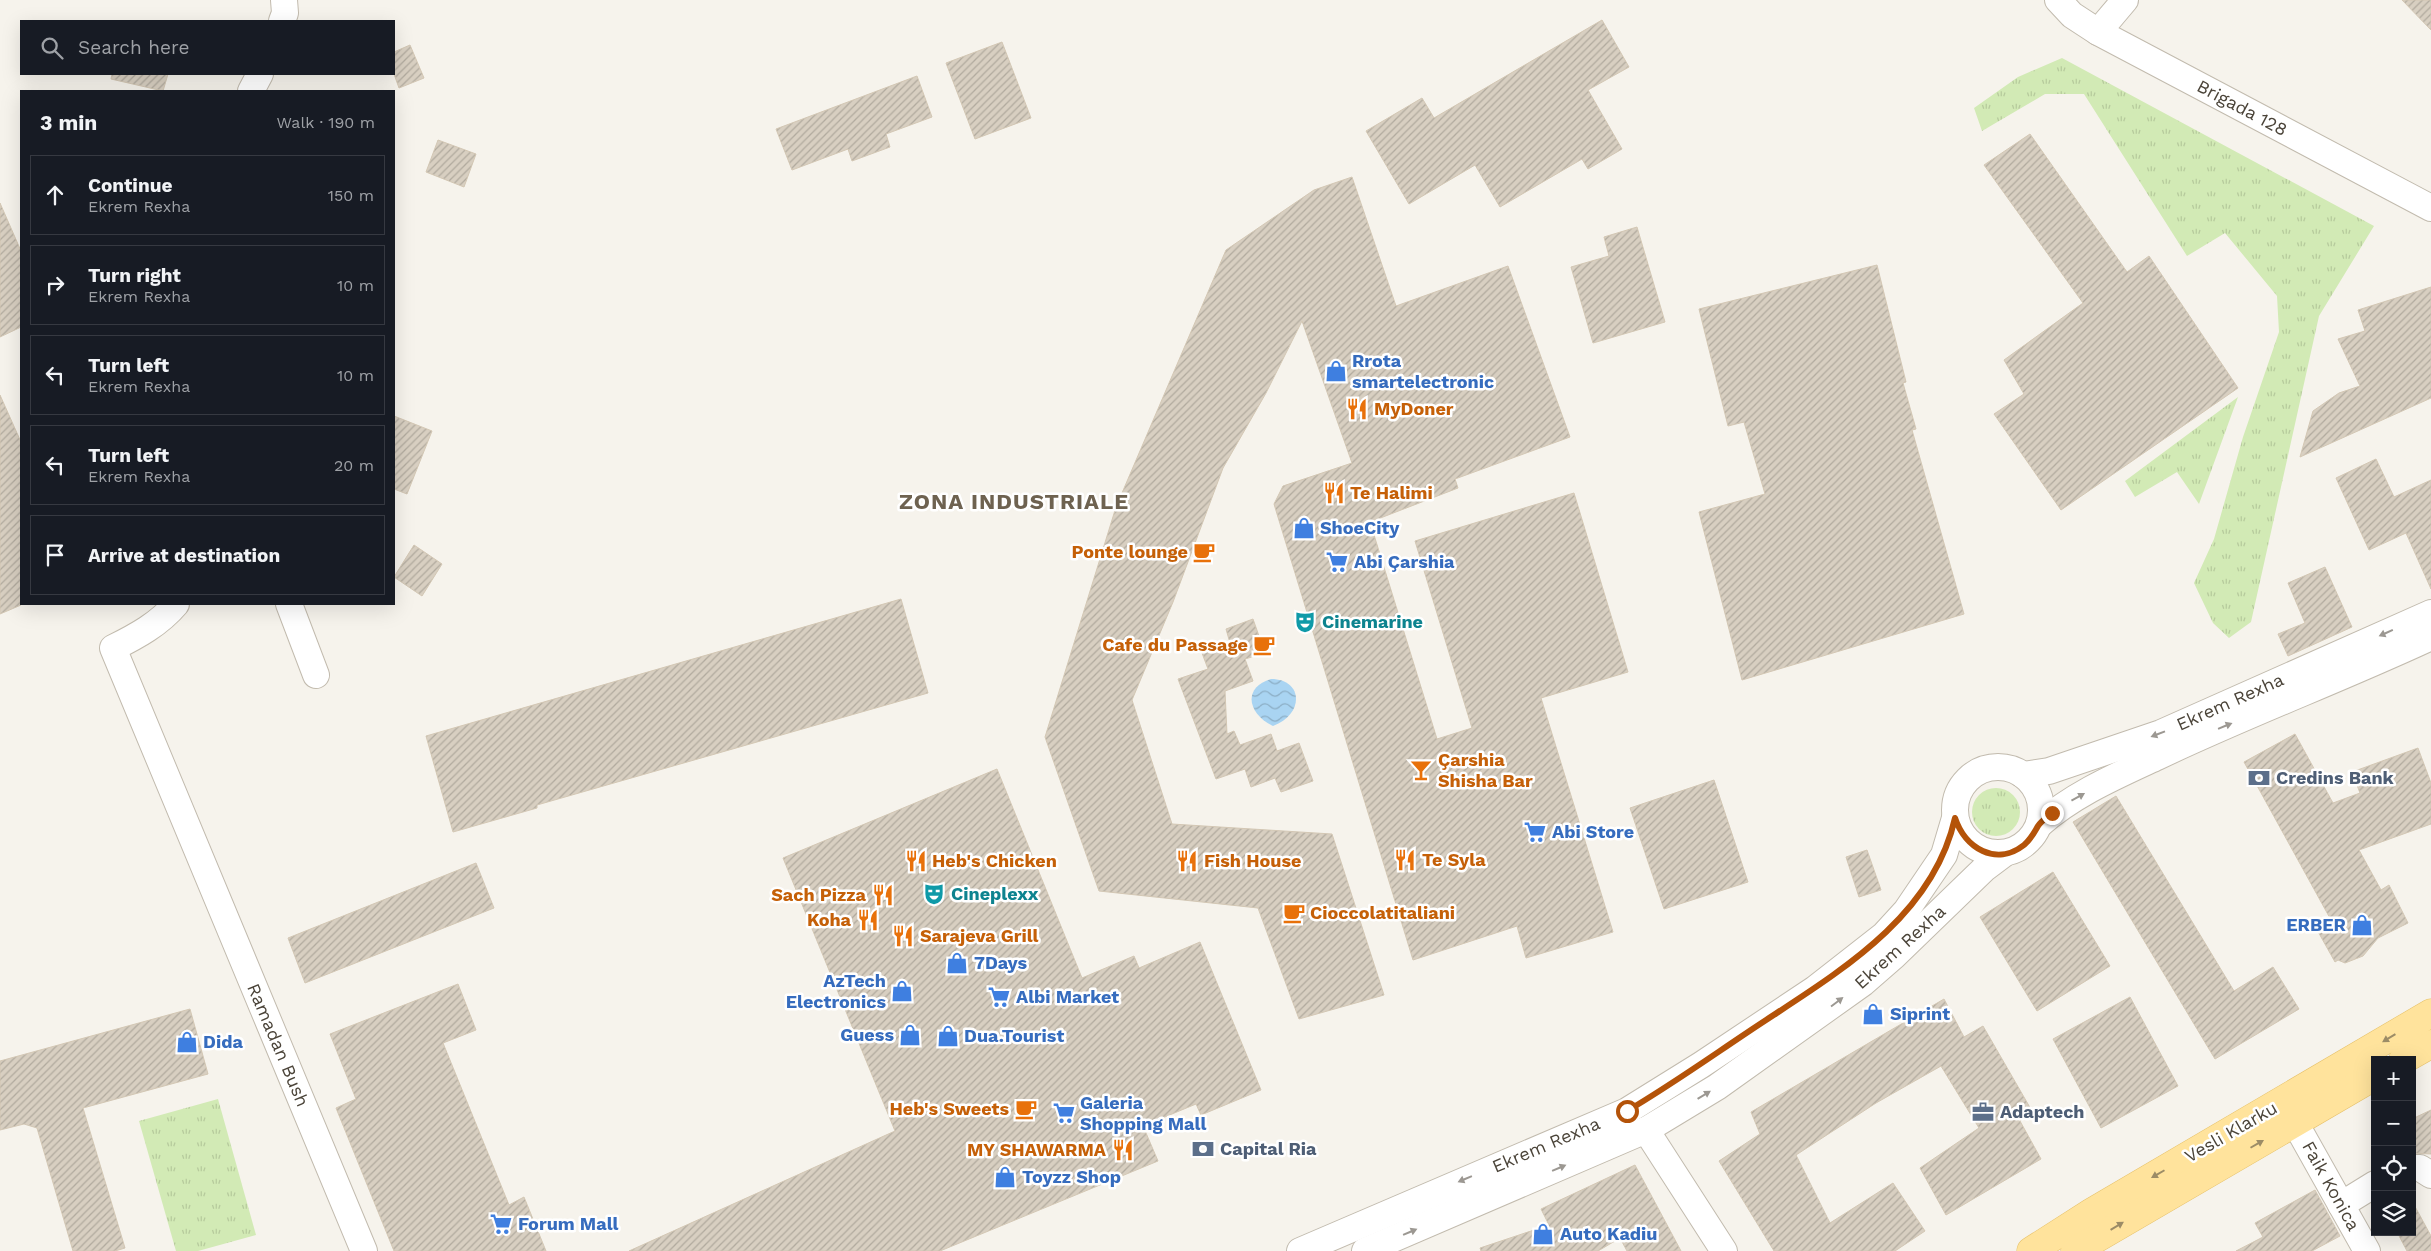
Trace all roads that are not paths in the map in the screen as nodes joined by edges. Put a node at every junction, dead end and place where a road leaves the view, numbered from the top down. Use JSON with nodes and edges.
{"nodes":[{"id":1,"x":284,"y":0,"type":"edge"},
{"id":2,"x":2058,"y":0,"type":"edge"},
{"id":3,"x":2125,"y":0,"type":"edge"},
{"id":4,"x":282,"y":20,"type":"edge"},
{"id":5,"x":2098,"y":32,"type":"junction"},
{"id":6,"x":259,"y":75,"type":"edge"},
{"id":7,"x":252,"y":90,"type":"edge"},
{"id":8,"x":2431,"y":208,"type":"edge"},
{"id":9,"x":175,"y":605,"type":"edge"},
{"id":10,"x":289,"y":605,"type":"edge"},
{"id":11,"x":2431,"y":613,"type":"edge"},
{"id":12,"x":2431,"y":637,"type":"edge"},
{"id":13,"x":316,"y":675,"type":"dead end"},
{"id":14,"x":2023,"y":775,"type":"junction"},
{"id":15,"x":1955,"y":818,"type":"junction"},
{"id":16,"x":2039,"y":825,"type":"junction"},
{"id":17,"x":2005,"y":853,"type":"junction"},
{"id":18,"x":2431,"y":1013,"type":"edge"},
{"id":19,"x":2431,"y":1044,"type":"edge"},
{"id":20,"x":2411,"y":1056,"type":"edge"},
{"id":21,"x":2371,"y":1078,"type":"edge"},
{"id":22,"x":2289,"y":1112,"type":"junction"},
{"id":23,"x":1646,"y":1130,"type":"junction"},
{"id":24,"x":2416,"y":1168,"type":"edge"},
{"id":25,"x":2431,"y":1175,"type":"edge"},
{"id":26,"x":2371,"y":1186,"type":"edge"},
{"id":27,"x":2341,"y":1205,"type":"junction"},
{"id":28,"x":364,"y":1251,"type":"edge"},
{"id":29,"x":1300,"y":1251,"type":"edge"},
{"id":30,"x":1365,"y":1251,"type":"edge"},
{"id":31,"x":1724,"y":1251,"type":"edge"},
{"id":32,"x":2030,"y":1251,"type":"edge"},
{"id":33,"x":2075,"y":1251,"type":"edge"},
{"id":34,"x":2367,"y":1251,"type":"edge"}],
"edges":[{"from":1,"to":4,"type":"street"},
{"from":2,"to":5,"type":"street","name":"Brigada 128"},
{"from":3,"to":5,"type":"street"},
{"from":5,"to":8,"type":"street","name":"Brigada 128"},
{"from":6,"to":7,"type":"street"},
{"from":9,"to":28,"type":"street","name":"Ramadan Bush"},
{"from":10,"to":13,"type":"street"},
{"from":11,"to":14,"type":"street","name":"Ekrem Rexha","one_way":true},
{"from":16,"to":12,"type":"street","name":"Ekrem Rexha","one_way":true},
{"from":14,"to":15,"type":"street","name":"Ekrem Rexha"},
{"from":14,"to":16,"type":"street"},
{"from":15,"to":17,"type":"street"},
{"from":15,"to":29,"type":"street","name":"Ekrem Rexha","one_way":true},
{"from":16,"to":17,"type":"street","name":"Ekrem Rexha"},
{"from":23,"to":17,"type":"street","name":"Ekrem Rexha","one_way":true},
{"from":18,"to":22,"type":"main road","name":"Vesli Klarku","one_way":true},
{"from":19,"to":20,"type":"main road"},
{"from":21,"to":22,"type":"main road","name":"Vesli Klarku"},
{"from":22,"to":27,"type":"street","name":"Faik Konica"},
{"from":22,"to":32,"type":"main road","name":"Vesli Klarku","one_way":true},
{"from":33,"to":22,"type":"main road","name":"Vesli Klarku","one_way":true},
{"from":30,"to":23,"type":"street","name":"Ekrem Rexha","one_way":true},
{"from":23,"to":31,"type":"street"},
{"from":24,"to":25,"type":"street"},
{"from":26,"to":27,"type":"street"},
{"from":27,"to":34,"type":"street","name":"Faik Konica"}]}
